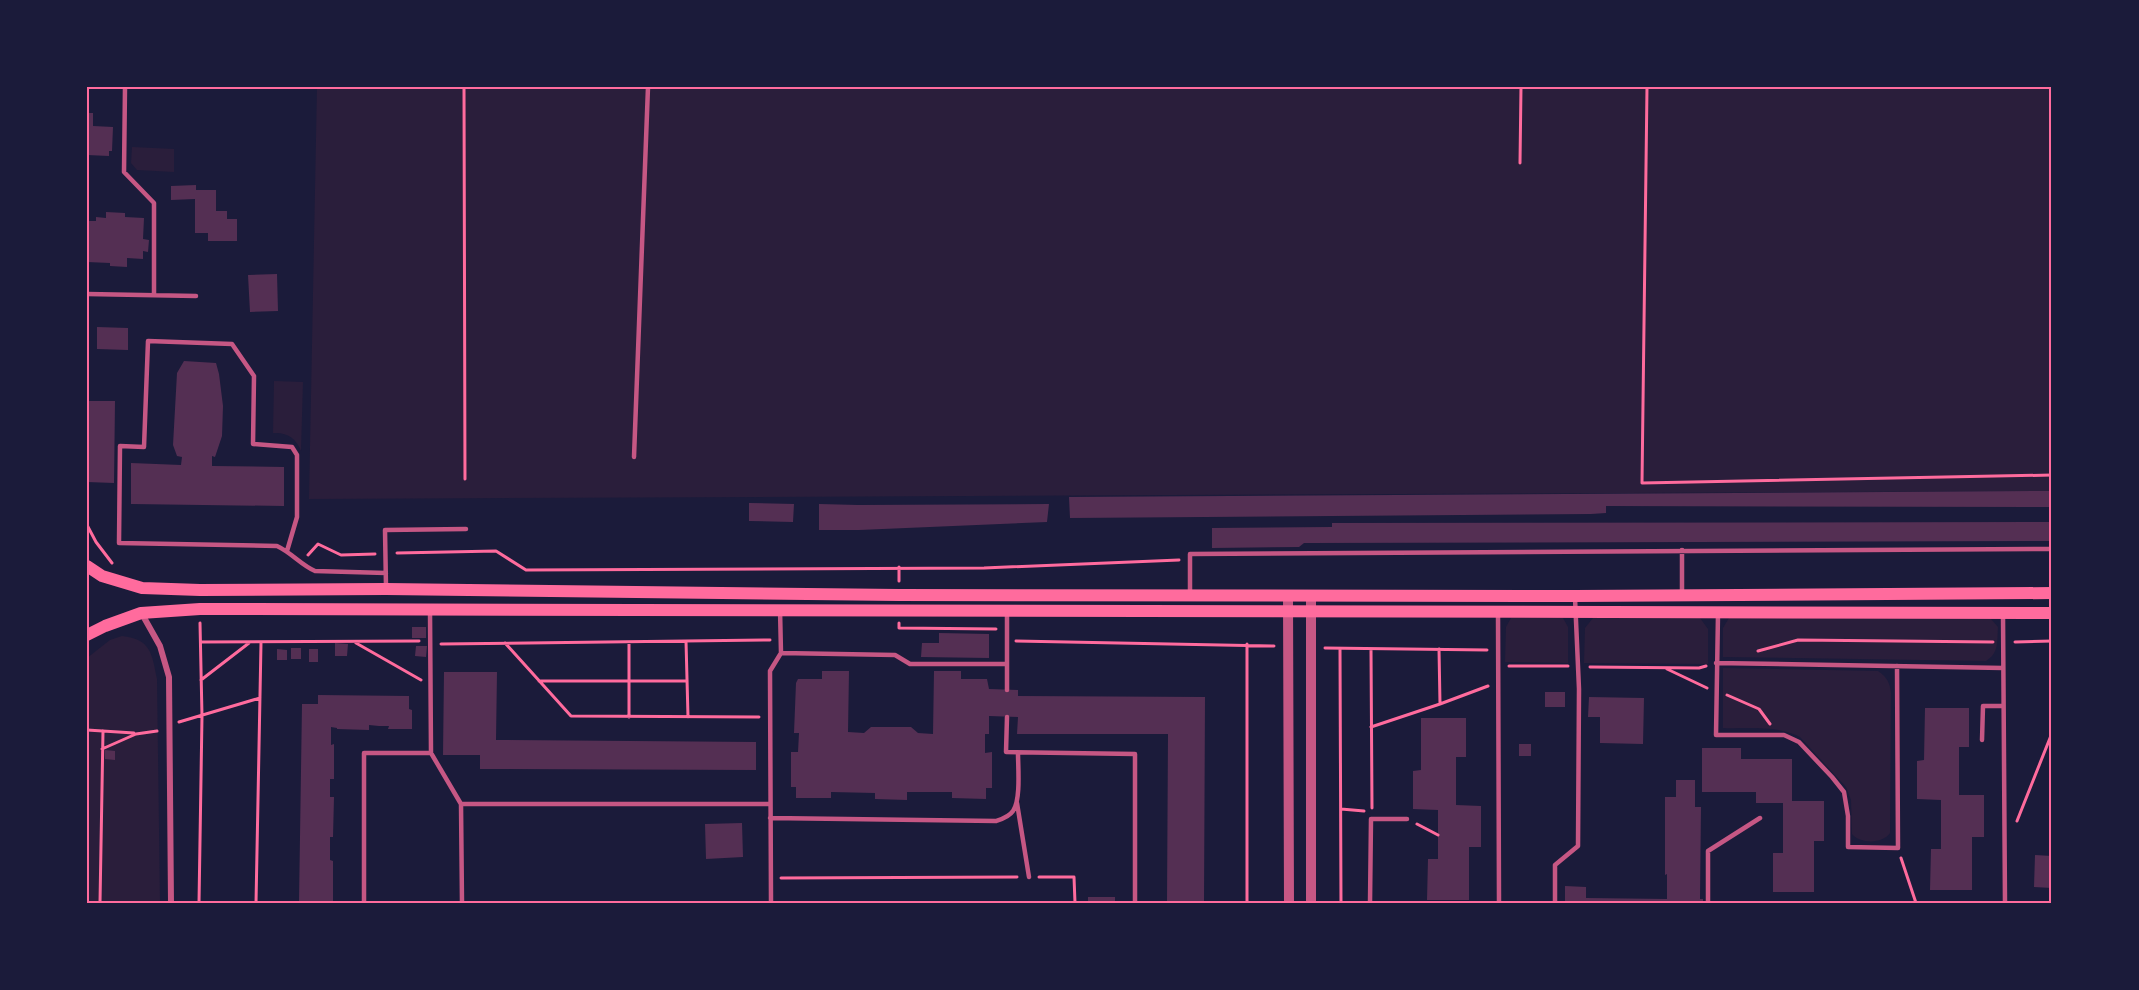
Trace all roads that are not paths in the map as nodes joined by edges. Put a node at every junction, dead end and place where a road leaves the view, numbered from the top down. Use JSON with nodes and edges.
{"nodes":[{"id":1,"x":125,"y":87,"type":"edge"},
{"id":2,"x":648,"y":87,"type":"edge"},
{"id":3,"x":87,"y":294,"type":"edge"},
{"id":4,"x":154,"y":294,"type":"junction"},
{"id":5,"x":196,"y":296,"type":"dead end"},
{"id":6,"x":634,"y":457,"type":"dead end"},
{"id":7,"x":466,"y":529,"type":"dead end"},
{"id":8,"x":2052,"y":549,"type":"edge"},
{"id":9,"x":1682,"y":550,"type":"junction"},
{"id":10,"x":287,"y":551,"type":"junction"},
{"id":11,"x":87,"y":566,"type":"edge"},
{"id":12,"x":386,"y":573,"type":"junction"},
{"id":13,"x":386,"y":589,"type":"junction"},
{"id":14,"x":2052,"y":593,"type":"edge"},
{"id":15,"x":1682,"y":595,"type":"junction"},
{"id":16,"x":1190,"y":596,"type":"junction"},
{"id":17,"x":1288,"y":596,"type":"junction"},
{"id":18,"x":1311,"y":596,"type":"junction"},
{"id":19,"x":1575,"y":596,"type":"junction"},
{"id":20,"x":429,"y":608,"type":"junction"},
{"id":21,"x":780,"y":608,"type":"junction"},
{"id":22,"x":1007,"y":609,"type":"junction"},
{"id":23,"x":1288,"y":611,"type":"junction"},
{"id":24,"x":1498,"y":611,"type":"junction"},
{"id":25,"x":1576,"y":611,"type":"junction"},
{"id":26,"x":1718,"y":611,"type":"junction"},
{"id":27,"x":1310,"y":612,"type":"junction"},
{"id":28,"x":141,"y":613,"type":"junction"},
{"id":29,"x":2002,"y":613,"type":"junction"},
{"id":30,"x":2052,"y":613,"type":"edge"},
{"id":31,"x":87,"y":635,"type":"edge"},
{"id":32,"x":781,"y":653,"type":"junction"},
{"id":33,"x":1716,"y":663,"type":"junction"},
{"id":34,"x":1007,"y":664,"type":"junction"},
{"id":35,"x":1897,"y":666,"type":"junction"},
{"id":36,"x":2003,"y":668,"type":"junction"},
{"id":37,"x":1007,"y":690,"type":"dead end"},
{"id":38,"x":2003,"y":706,"type":"junction"},
{"id":39,"x":1007,"y":717,"type":"dead end"},
{"id":40,"x":1982,"y":740,"type":"dead end"},
{"id":41,"x":431,"y":753,"type":"junction"},
{"id":42,"x":1018,"y":753,"type":"junction"},
{"id":43,"x":1017,"y":803,"type":"junction"},
{"id":44,"x":461,"y":804,"type":"junction"},
{"id":45,"x":770,"y":804,"type":"junction"},
{"id":46,"x":770,"y":818,"type":"junction"},
{"id":47,"x":1760,"y":818,"type":"dead end"},
{"id":48,"x":1407,"y":819,"type":"road end"},
{"id":49,"x":1029,"y":878,"type":"road end"},
{"id":50,"x":171,"y":903,"type":"edge"},
{"id":51,"x":364,"y":903,"type":"edge"},
{"id":52,"x":462,"y":903,"type":"edge"},
{"id":53,"x":771,"y":903,"type":"edge"},
{"id":54,"x":1135,"y":903,"type":"edge"},
{"id":55,"x":1289,"y":903,"type":"edge"},
{"id":56,"x":1311,"y":903,"type":"edge"},
{"id":57,"x":1370,"y":903,"type":"edge"},
{"id":58,"x":1499,"y":903,"type":"edge"},
{"id":59,"x":1555,"y":903,"type":"edge"},
{"id":60,"x":1708,"y":903,"type":"edge"},
{"id":61,"x":2005,"y":903,"type":"edge"}],
"edges":[{"from":1,"to":4,"type":"lane"},
{"from":2,"to":6,"type":"lane"},
{"from":3,"to":4,"type":"lane"},
{"from":4,"to":5,"type":"lane"},
{"from":7,"to":12,"type":"lane"},
{"from":8,"to":9,"type":"lane"},
{"from":9,"to":15,"type":"lane"},
{"from":9,"to":16,"type":"lane"},
{"from":10,"to":10,"type":"lane"},
{"from":10,"to":12,"type":"lane"},
{"from":11,"to":13,"type":"main road"},
{"from":12,"to":13,"type":"lane"},
{"from":13,"to":16,"type":"main road"},
{"from":14,"to":15,"type":"main road"},
{"from":15,"to":19,"type":"main road"},
{"from":16,"to":17,"type":"main road"},
{"from":17,"to":18,"type":"main road"},
{"from":17,"to":23,"type":"street"},
{"from":18,"to":19,"type":"main road"},
{"from":18,"to":27,"type":"street"},
{"from":19,"to":25,"type":"lane"},
{"from":20,"to":21,"type":"main road"},
{"from":20,"to":28,"type":"main road"},
{"from":20,"to":41,"type":"lane"},
{"from":21,"to":22,"type":"main road"},
{"from":21,"to":32,"type":"lane"},
{"from":22,"to":23,"type":"main road"},
{"from":22,"to":34,"type":"lane"},
{"from":23,"to":27,"type":"main road"},
{"from":23,"to":55,"type":"street"},
{"from":24,"to":25,"type":"main road"},
{"from":24,"to":27,"type":"main road"},
{"from":24,"to":58,"type":"lane"},
{"from":25,"to":26,"type":"main road"},
{"from":25,"to":59,"type":"lane"},
{"from":26,"to":29,"type":"main road"},
{"from":26,"to":33,"type":"lane"},
{"from":27,"to":56,"type":"street"},
{"from":28,"to":31,"type":"main road"},
{"from":28,"to":50,"type":"street"},
{"from":29,"to":30,"type":"main road"},
{"from":29,"to":36,"type":"lane"},
{"from":32,"to":34,"type":"lane"},
{"from":32,"to":45,"type":"lane"},
{"from":33,"to":35,"type":"lane"},
{"from":33,"to":35,"type":"lane"},
{"from":34,"to":37,"type":"lane"},
{"from":35,"to":36,"type":"lane"},
{"from":36,"to":38,"type":"lane"},
{"from":38,"to":40,"type":"lane"},
{"from":38,"to":61,"type":"lane"},
{"from":39,"to":42,"type":"lane"},
{"from":41,"to":44,"type":"lane"},
{"from":41,"to":51,"type":"lane"},
{"from":42,"to":43,"type":"lane"},
{"from":42,"to":54,"type":"lane"},
{"from":43,"to":46,"type":"lane"},
{"from":43,"to":49,"type":"lane"},
{"from":44,"to":45,"type":"lane"},
{"from":44,"to":52,"type":"lane"},
{"from":45,"to":46,"type":"lane"},
{"from":46,"to":53,"type":"lane"},
{"from":47,"to":60,"type":"lane"},
{"from":48,"to":57,"type":"lane"}]}
